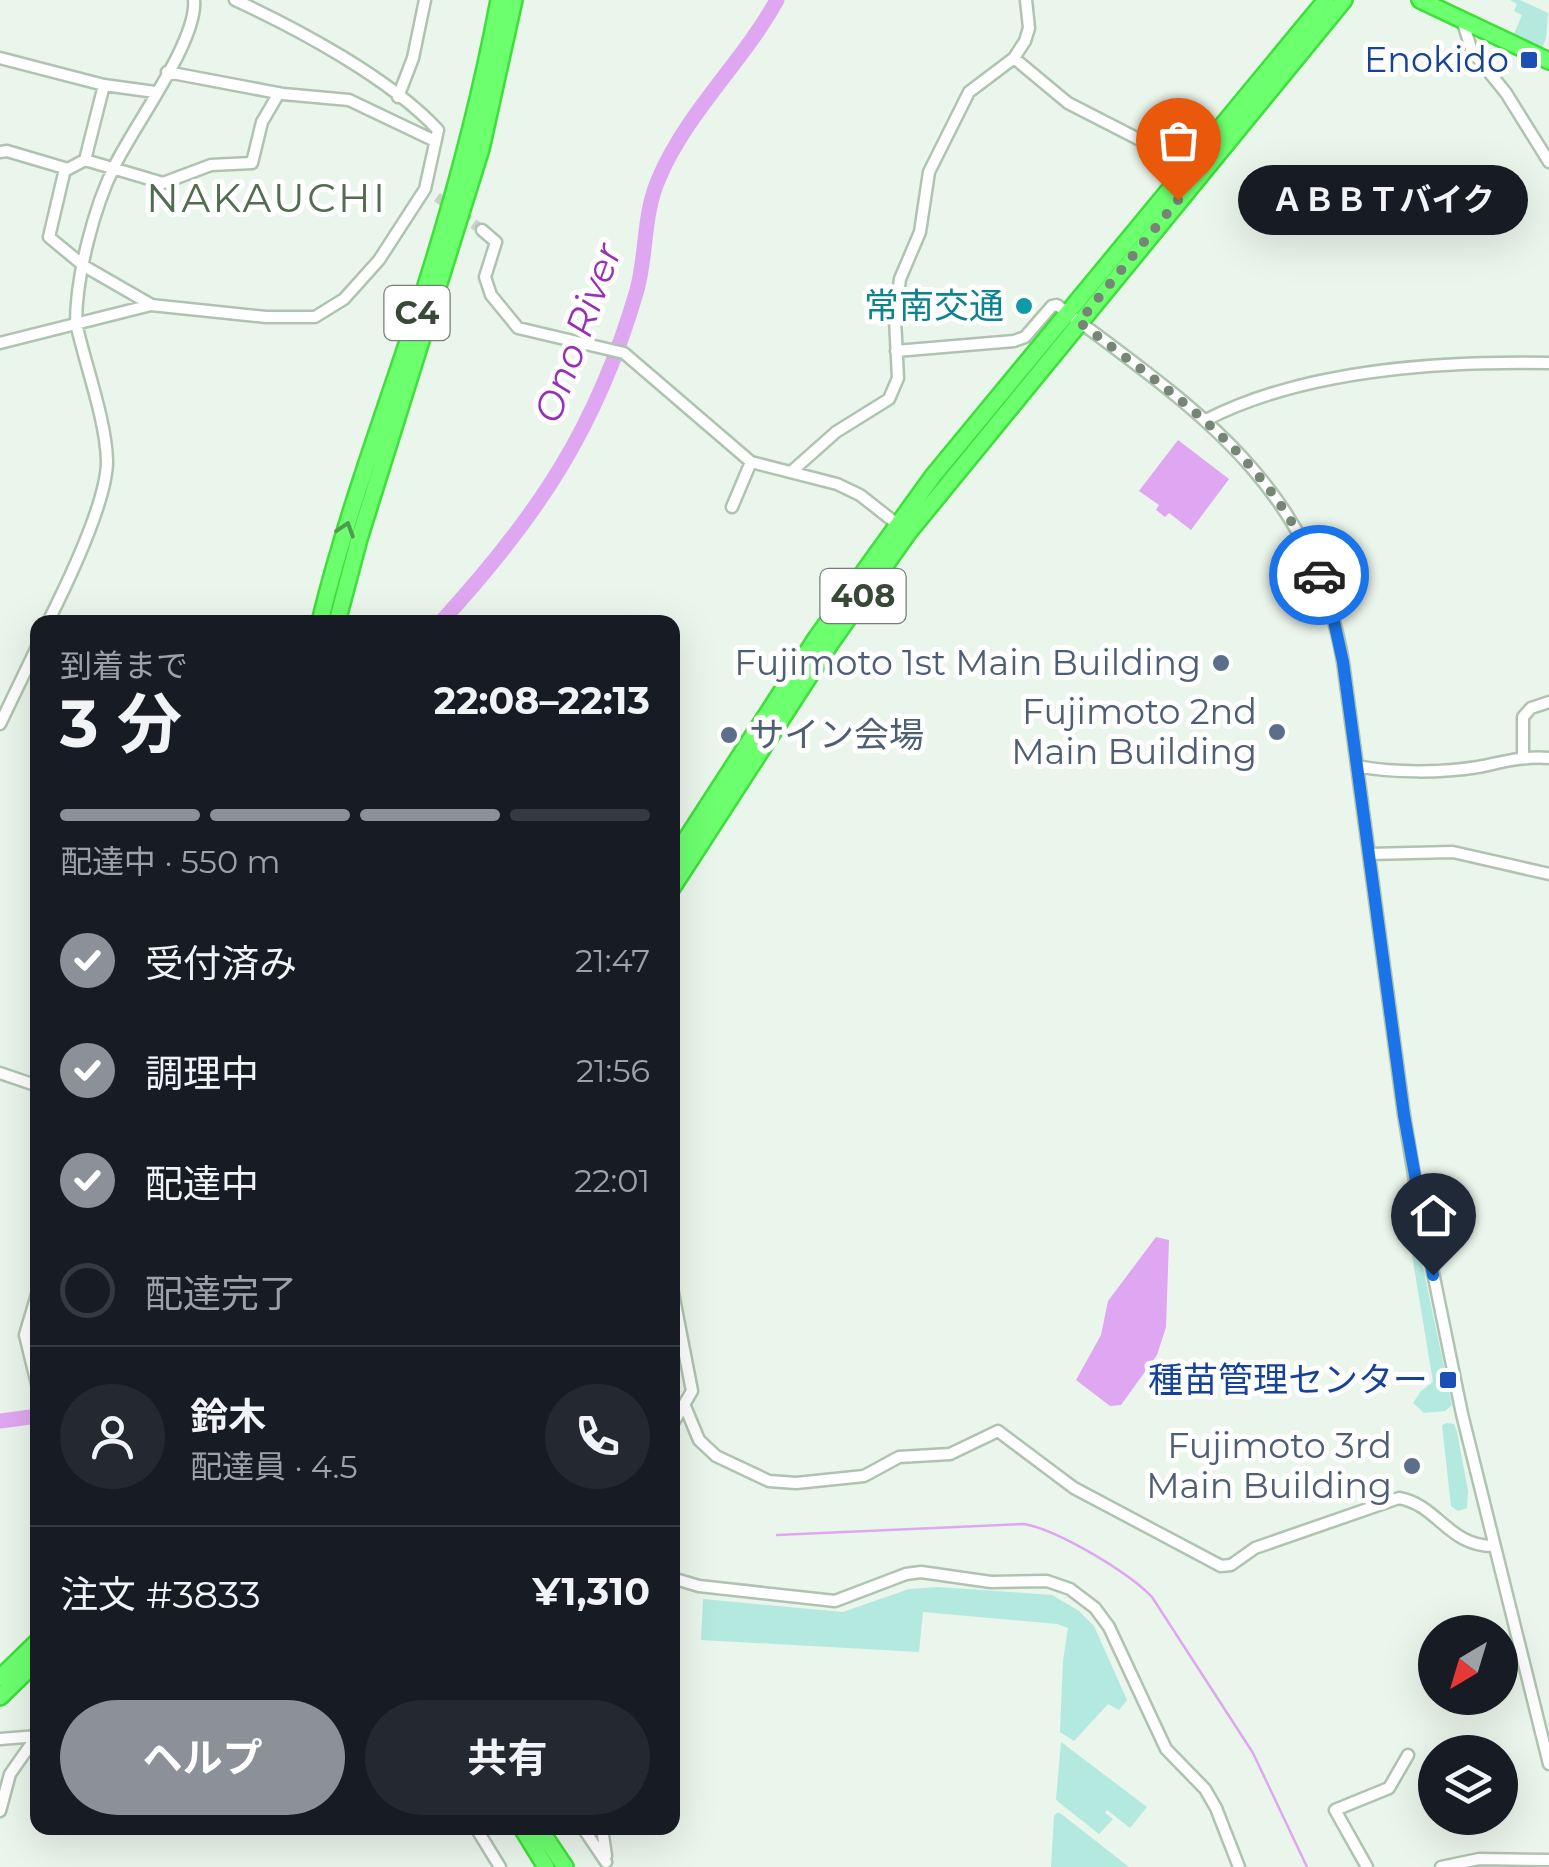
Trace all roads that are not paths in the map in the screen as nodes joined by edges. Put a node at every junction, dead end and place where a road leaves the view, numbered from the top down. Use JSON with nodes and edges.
{"nodes":[{"id":1,"x":194,"y":0,"type":"edge"},
{"id":2,"x":235,"y":0,"type":"edge"},
{"id":3,"x":425,"y":0,"type":"edge"},
{"id":4,"x":499,"y":0,"type":"edge"},
{"id":5,"x":514,"y":0,"type":"edge"},
{"id":6,"x":1026,"y":0,"type":"edge"},
{"id":7,"x":1420,"y":0,"type":"edge"},
{"id":8,"x":1333,"y":3,"type":"edge"},
{"id":9,"x":1462,"y":20,"type":"junction"},
{"id":10,"x":1548,"y":57,"type":"edge"},
{"id":11,"x":0,"y":58,"type":"edge"},
{"id":12,"x":1014,"y":58,"type":"junction"},
{"id":13,"x":167,"y":72,"type":"junction"},
{"id":14,"x":104,"y":85,"type":"junction"},
{"id":15,"x":155,"y":92,"type":"junction"},
{"id":16,"x":278,"y":92,"type":"junction"},
{"id":17,"x":398,"y":97,"type":"junction"},
{"id":18,"x":435,"y":141,"type":"junction"},
{"id":19,"x":0,"y":152,"type":"edge"},
{"id":20,"x":84,"y":160,"type":"junction"},
{"id":21,"x":1549,"y":162,"type":"edge"},
{"id":22,"x":1189,"y":165,"type":"junction"},
{"id":23,"x":65,"y":168,"type":"junction"},
{"id":24,"x":112,"y":170,"type":"junction"},
{"id":25,"x":426,"y":190,"type":"junction"},
{"id":26,"x":436,"y":197,"type":"tunnel mouth"},
{"id":27,"x":482,"y":230,"type":"dead end"},
{"id":28,"x":84,"y":266,"type":"junction"},
{"id":29,"x":151,"y":305,"type":"junction"},
{"id":30,"x":1073,"y":318,"type":"junction"},
{"id":31,"x":76,"y":323,"type":"junction"},
{"id":32,"x":0,"y":344,"type":"edge"},
{"id":33,"x":896,"y":351,"type":"junction"},
{"id":34,"x":1549,"y":363,"type":"edge"},
{"id":35,"x":1206,"y":420,"type":"junction"},
{"id":36,"x":751,"y":462,"type":"junction"},
{"id":37,"x":791,"y":472,"type":"junction"},
{"id":38,"x":732,"y":507,"type":"dead end"},
{"id":39,"x":897,"y":524,"type":"junction"},
{"id":40,"x":51,"y":615,"type":"edge"},
{"id":41,"x":322,"y":615,"type":"edge"},
{"id":42,"x":338,"y":615,"type":"edge"},
{"id":43,"x":30,"y":662,"type":"edge"},
{"id":44,"x":1549,"y":702,"type":"edge"},
{"id":45,"x":0,"y":724,"type":"edge"},
{"id":46,"x":1523,"y":756,"type":"junction"},
{"id":47,"x":1549,"y":758,"type":"edge"},
{"id":48,"x":1356,"y":766,"type":"junction"},
{"id":49,"x":680,"y":849,"type":"edge"},
{"id":50,"x":1369,"y":854,"type":"junction"},
{"id":51,"x":1549,"y":874,"type":"edge"},
{"id":52,"x":680,"y":876,"type":"edge"},
{"id":53,"x":0,"y":1073,"type":"edge"},
{"id":54,"x":30,"y":1083,"type":"edge"},
{"id":55,"x":30,"y":1317,"type":"edge"},
{"id":56,"x":680,"y":1329,"type":"edge"},
{"id":57,"x":30,"y":1355,"type":"edge"},
{"id":58,"x":684,"y":1404,"type":"junction"},
{"id":59,"x":680,"y":1411,"type":"edge"},
{"id":60,"x":1494,"y":1546,"type":"junction"},
{"id":61,"x":680,"y":1580,"type":"edge"},
{"id":62,"x":30,"y":1649,"type":"edge"},
{"id":63,"x":30,"y":1668,"type":"edge"},
{"id":64,"x":0,"y":1678,"type":"edge"},
{"id":65,"x":0,"y":1697,"type":"edge"},
{"id":66,"x":30,"y":1736,"type":"edge"},
{"id":67,"x":0,"y":1738,"type":"edge"},
{"id":68,"x":30,"y":1746,"type":"edge"},
{"id":69,"x":1408,"y":1755,"type":"dead end"},
{"id":70,"x":1549,"y":1764,"type":"edge"},
{"id":71,"x":0,"y":1811,"type":"edge"},
{"id":72,"x":480,"y":1835,"type":"edge"},
{"id":73,"x":526,"y":1835,"type":"edge"},
{"id":74,"x":544,"y":1835,"type":"edge"},
{"id":75,"x":588,"y":1835,"type":"edge"},
{"id":76,"x":603,"y":1835,"type":"edge"},
{"id":77,"x":1549,"y":1860,"type":"edge"},
{"id":78,"x":607,"y":1864,"type":"edge"},
{"id":79,"x":500,"y":1867,"type":"edge"},
{"id":80,"x":546,"y":1867,"type":"edge"},
{"id":81,"x":565,"y":1867,"type":"edge"},
{"id":82,"x":1239,"y":1867,"type":"edge"},
{"id":83,"x":1367,"y":1867,"type":"edge"},
{"id":84,"x":1441,"y":1867,"type":"edge"}],
"edges":[{"from":1,"to":13,"type":"street"},
{"from":2,"to":17,"type":"street"},
{"from":3,"to":17,"type":"street"},
{"from":41,"to":4,"type":"highway","number":"C4","one_way":true},
{"from":5,"to":42,"type":"highway","number":"C4"},
{"from":6,"to":12,"type":"street"},
{"from":7,"to":9,"type":"highway"},
{"from":8,"to":22,"type":"highway","number":"408"},
{"from":8,"to":30,"type":"highway","number":"408"},
{"from":9,"to":10,"type":"highway"},
{"from":9,"to":21,"type":"street"},
{"from":11,"to":14,"type":"street"},
{"from":12,"to":22,"type":"street"},
{"from":12,"to":33,"type":"street"},
{"from":13,"to":15,"type":"street"},
{"from":13,"to":16,"type":"street"},
{"from":14,"to":15,"type":"street"},
{"from":14,"to":20,"type":"street"},
{"from":15,"to":24,"type":"street"},
{"from":16,"to":18,"type":"street"},
{"from":16,"to":24,"type":"street"},
{"from":17,"to":18,"type":"street"},
{"from":18,"to":25,"type":"street"},
{"from":19,"to":23,"type":"street"},
{"from":20,"to":23,"type":"street"},
{"from":20,"to":24,"type":"street"},
{"from":22,"to":30,"type":"highway","number":"408"},
{"from":23,"to":28,"type":"street"},
{"from":24,"to":28,"type":"street"},
{"from":25,"to":26,"type":"street"},
{"from":25,"to":29,"type":"street"},
{"from":27,"to":36,"type":"street"},
{"from":28,"to":29,"type":"street"},
{"from":28,"to":31,"type":"street"},
{"from":29,"to":31,"type":"street"},
{"from":30,"to":33,"type":"street"},
{"from":30,"to":35,"type":"street"},
{"from":30,"to":39,"type":"highway","number":"408"},
{"from":30,"to":52,"type":"highway","number":"408"},
{"from":31,"to":32,"type":"street"},
{"from":31,"to":40,"type":"street"},
{"from":33,"to":37,"type":"street"},
{"from":34,"to":35,"type":"street"},
{"from":35,"to":48,"type":"street"},
{"from":36,"to":37,"type":"street"},
{"from":36,"to":38,"type":"street"},
{"from":37,"to":39,"type":"street"},
{"from":39,"to":49,"type":"highway","number":"408"},
{"from":43,"to":45,"type":"street"},
{"from":44,"to":46,"type":"street"},
{"from":46,"to":47,"type":"street"},
{"from":46,"to":48,"type":"street"},
{"from":48,"to":50,"type":"street"},
{"from":50,"to":51,"type":"street"},
{"from":50,"to":60,"type":"street"},
{"from":53,"to":54,"type":"street"},
{"from":55,"to":57,"type":"street"},
{"from":56,"to":58,"type":"street"},
{"from":58,"to":59,"type":"street"},
{"from":58,"to":60,"type":"street"},
{"from":60,"to":70,"type":"street"},
{"from":61,"to":82,"type":"street"},
{"from":62,"to":64,"type":"highway"},
{"from":63,"to":65,"type":"highway"},
{"from":66,"to":67,"type":"street"},
{"from":68,"to":71,"type":"street"},
{"from":69,"to":83,"type":"street"},
{"from":72,"to":79,"type":"street"},
{"from":73,"to":80,"type":"highway"},
{"from":74,"to":81,"type":"highway"},
{"from":75,"to":78,"type":"street"},
{"from":76,"to":78,"type":"street"},
{"from":77,"to":84,"type":"street"}]}
